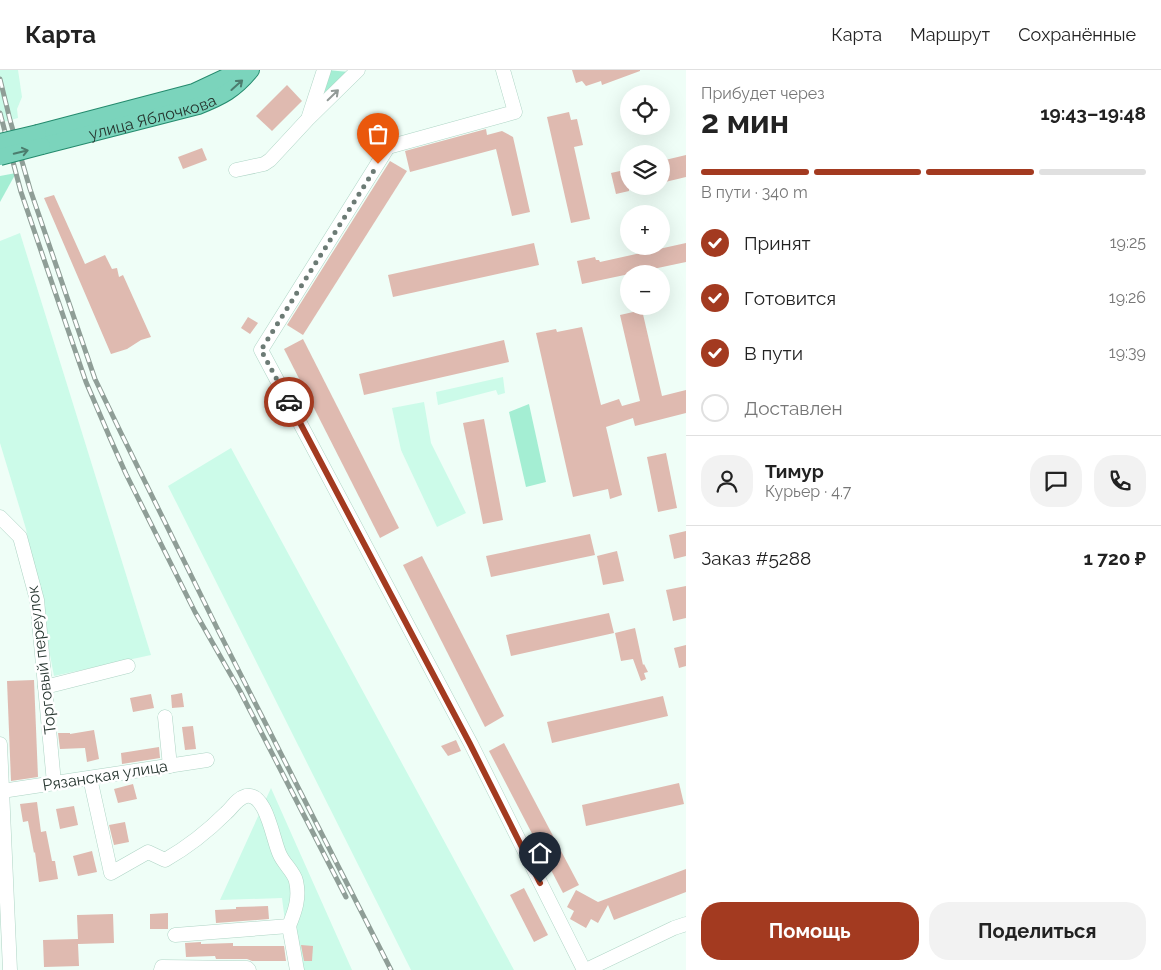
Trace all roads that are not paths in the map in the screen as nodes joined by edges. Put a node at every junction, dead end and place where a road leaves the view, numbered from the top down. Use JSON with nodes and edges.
{"nodes":[{"id":1,"x":233,"y":70,"type":"edge"},
{"id":2,"x":251,"y":70,"type":"edge"},
{"id":3,"x":324,"y":70,"type":"edge"},
{"id":4,"x":358,"y":70,"type":"edge"},
{"id":5,"x":503,"y":70,"type":"edge"},
{"id":6,"x":308,"y":119,"type":"junction"},
{"id":7,"x":40,"y":140,"type":"junction"},
{"id":8,"x":0,"y":142,"type":"edge"},
{"id":9,"x":0,"y":157,"type":"edge"},
{"id":10,"x":236,"y":170,"type":"dead end"},
{"id":11,"x":0,"y":517,"type":"edge"},
{"id":12,"x":128,"y":666,"type":"dead end"},
{"id":13,"x":45,"y":687,"type":"junction"},
{"id":14,"x":165,"y":717,"type":"dead end"},
{"id":15,"x":0,"y":744,"type":"edge"},
{"id":16,"x":207,"y":760,"type":"dead end"},
{"id":17,"x":170,"y":766,"type":"junction"},
{"id":18,"x":90,"y":778,"type":"junction"},
{"id":19,"x":54,"y":783,"type":"junction"},
{"id":20,"x":2,"y":791,"type":"junction"},
{"id":21,"x":686,"y":924,"type":"edge"},
{"id":22,"x":289,"y":926,"type":"junction"},
{"id":23,"x":175,"y":935,"type":"dead end"},
{"id":24,"x":162,"y":969,"type":"edge"},
{"id":25,"x":248,"y":969,"type":"edge"},
{"id":26,"x":10,"y":970,"type":"edge"},
{"id":27,"x":296,"y":970,"type":"edge"},
{"id":28,"x":585,"y":970,"type":"edge"}],
"edges":[{"from":1,"to":7,"type":"main road","name":"улица Яблочкова"},
{"from":7,"to":2,"type":"main road","name":"улица Яблочкова","one_way":true},
{"from":3,"to":6,"type":"street"},
{"from":6,"to":4,"type":"street","one_way":true},
{"from":5,"to":28,"type":"street"},
{"from":6,"to":10,"type":"street"},
{"from":7,"to":8,"type":"main road","bridge":true},
{"from":9,"to":7,"type":"main road","one_way":true,"bridge":true},
{"from":11,"to":13,"type":"street","name":"Торговый переулок"},
{"from":12,"to":13,"type":"street"},
{"from":13,"to":19,"type":"street","name":"Торговый переулок"},
{"from":14,"to":17,"type":"street"},
{"from":15,"to":20,"type":"street"},
{"from":16,"to":17,"type":"street","name":"Рязанская улица"},
{"from":17,"to":18,"type":"street","name":"Рязанская улица"},
{"from":18,"to":19,"type":"street","name":"Рязанская улица"},
{"from":18,"to":22,"type":"street"},
{"from":19,"to":20,"type":"street","name":"Рязанская улица"},
{"from":20,"to":26,"type":"street"},
{"from":21,"to":28,"type":"street"},
{"from":22,"to":23,"type":"street"},
{"from":22,"to":27,"type":"street"},
{"from":24,"to":25,"type":"street"}]}
